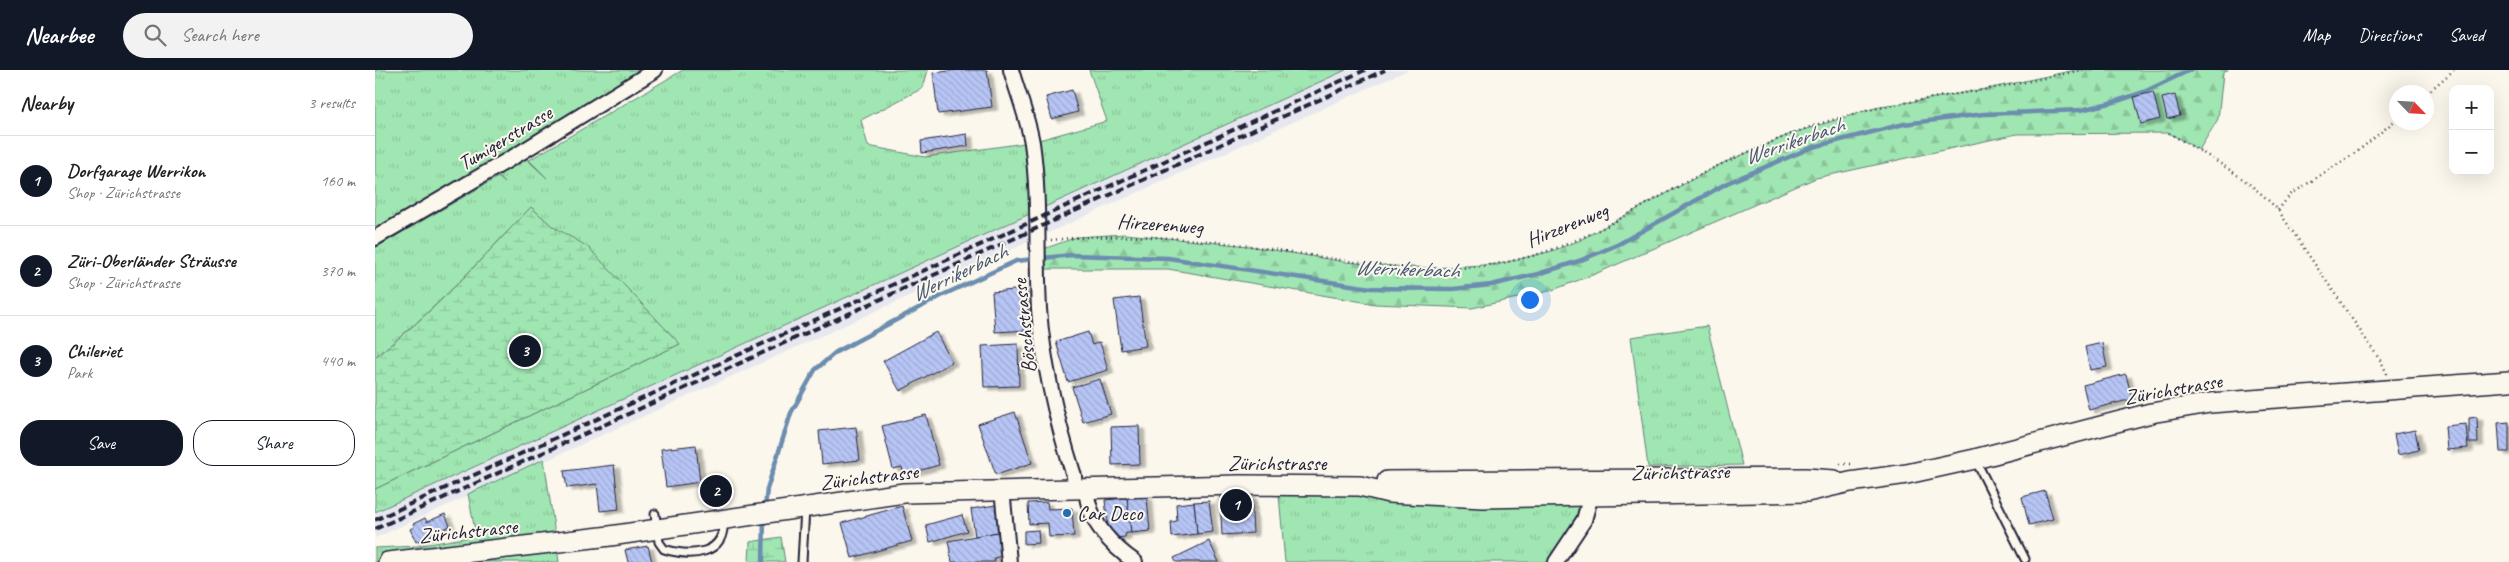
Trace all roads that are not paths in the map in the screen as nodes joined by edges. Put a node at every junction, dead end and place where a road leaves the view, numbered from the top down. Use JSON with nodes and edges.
{"nodes":[{"id":1,"x":655,"y":70,"type":"edge"},
{"id":2,"x":1011,"y":70,"type":"edge"},
{"id":3,"x":375,"y":238,"type":"edge"},
{"id":4,"x":2509,"y":381,"type":"edge"},
{"id":5,"x":1975,"y":459,"type":"junction"},
{"id":6,"x":1080,"y":488,"type":"junction"},
{"id":7,"x":1593,"y":488,"type":"junction"},
{"id":8,"x":1002,"y":489,"type":"junction"},
{"id":9,"x":805,"y":508,"type":"junction"},
{"id":10,"x":723,"y":519,"type":"junction"},
{"id":11,"x":656,"y":522,"type":"junction"},
{"id":12,"x":2025,"y":559,"type":"dead end"},
{"id":13,"x":1012,"y":561,"type":"edge"},
{"id":14,"x":388,"y":562,"type":"edge"},
{"id":15,"x":802,"y":562,"type":"edge"},
{"id":16,"x":1135,"y":562,"type":"edge"},
{"id":17,"x":1556,"y":562,"type":"edge"}],
"edges":[{"from":1,"to":3,"type":"street","name":"Tumigerstrasse"},
{"from":2,"to":6,"type":"street","name":"Böschstrasse"},
{"from":4,"to":5,"type":"main road","name":"Zürichstrasse"},
{"from":5,"to":7,"type":"main road","name":"Zürichstrasse"},
{"from":5,"to":12,"type":"lane"},
{"from":6,"to":7,"type":"main road","name":"Zürichstrasse"},
{"from":6,"to":8,"type":"main road","name":"Zürichstrasse"},
{"from":6,"to":16,"type":"street","name":"Böschstrasse"},
{"from":7,"to":17,"type":"street"},
{"from":8,"to":9,"type":"main road","name":"Zürichstrasse"},
{"from":8,"to":13,"type":"street"},
{"from":9,"to":10,"type":"main road","name":"Zürichstrasse"},
{"from":9,"to":15,"type":"lane"},
{"from":10,"to":11,"type":"main road","name":"Zürichstrasse"},
{"from":10,"to":11,"type":"lane"},
{"from":11,"to":14,"type":"main road","name":"Zürichstrasse"}]}
